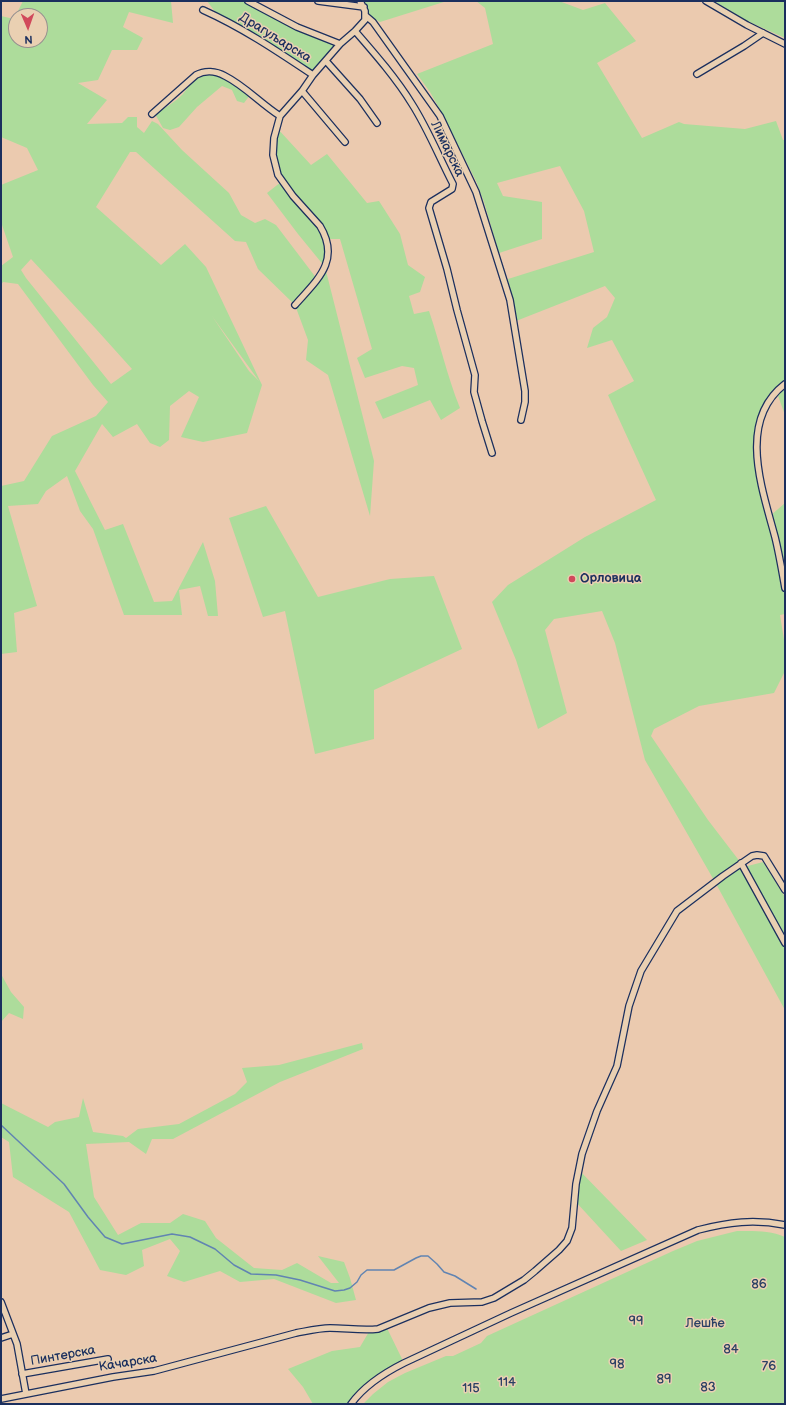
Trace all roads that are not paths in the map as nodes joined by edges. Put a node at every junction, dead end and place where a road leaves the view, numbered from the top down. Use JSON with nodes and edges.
{"nodes":[{"id":1,"x":248,"y":1,"type":"edge"},
{"id":2,"x":318,"y":1,"type":"edge"},
{"id":3,"x":360,"y":1,"type":"edge"},
{"id":4,"x":706,"y":1,"type":"edge"},
{"id":5,"x":364,"y":7,"type":"junction"},
{"id":6,"x":203,"y":10,"type":"dead end"},
{"id":7,"x":366,"y":16,"type":"junction"},
{"id":8,"x":356,"y":31,"type":"junction"},
{"id":9,"x":762,"y":33,"type":"junction"},
{"id":10,"x":340,"y":44,"type":"junction"},
{"id":11,"x":785,"y":44,"type":"edge"},
{"id":12,"x":326,"y":61,"type":"junction"},
{"id":13,"x":697,"y":74,"type":"dead end"},
{"id":14,"x":313,"y":75,"type":"junction"},
{"id":15,"x":302,"y":91,"type":"junction"},
{"id":16,"x":152,"y":114,"type":"dead end"},
{"id":17,"x":280,"y":116,"type":"junction"},
{"id":18,"x":377,"y":123,"type":"dead end"},
{"id":19,"x":345,"y":142,"type":"dead end"},
{"id":20,"x":295,"y":305,"type":"dead end"},
{"id":21,"x":785,"y":384,"type":"edge"},
{"id":22,"x":521,"y":420,"type":"dead end"},
{"id":23,"x":492,"y":453,"type":"dead end"},
{"id":24,"x":785,"y":588,"type":"edge"},
{"id":25,"x":741,"y":863,"type":"junction"},
{"id":26,"x":785,"y":890,"type":"edge"},
{"id":27,"x":785,"y":943,"type":"edge"},
{"id":28,"x":785,"y":1225,"type":"edge"},
{"id":29,"x":1,"y":1302,"type":"edge"},
{"id":30,"x":13,"y":1334,"type":"junction"},
{"id":31,"x":1,"y":1338,"type":"edge"},
{"id":32,"x":108,"y":1359,"type":"dead end"},
{"id":33,"x":22,"y":1374,"type":"junction"},
{"id":34,"x":26,"y":1394,"type":"junction"},
{"id":35,"x":1,"y":1399,"type":"edge"},
{"id":36,"x":351,"y":1404,"type":"edge"}],
"edges":[{"from":1,"to":10,"type":"street"},
{"from":2,"to":5,"type":"street"},
{"from":3,"to":5,"type":"street"},
{"from":4,"to":9,"type":"street"},
{"from":5,"to":7,"type":"street"},
{"from":6,"to":14,"type":"street","name":"Драгуљарска"},
{"from":7,"to":8,"type":"street"},
{"from":7,"to":22,"type":"street"},
{"from":8,"to":10,"type":"street"},
{"from":8,"to":23,"type":"street","name":"Лимарска"},
{"from":9,"to":11,"type":"street"},
{"from":9,"to":13,"type":"street"},
{"from":10,"to":12,"type":"street"},
{"from":12,"to":14,"type":"street"},
{"from":12,"to":18,"type":"street"},
{"from":14,"to":15,"type":"street"},
{"from":15,"to":17,"type":"street"},
{"from":15,"to":19,"type":"street"},
{"from":16,"to":17,"type":"street"},
{"from":17,"to":20,"type":"street"},
{"from":21,"to":24,"type":"street"},
{"from":25,"to":26,"type":"street","name":"Качарска"},
{"from":25,"to":27,"type":"street"},
{"from":25,"to":34,"type":"street","name":"Качарска"},
{"from":28,"to":36,"type":"street"},
{"from":29,"to":30,"type":"street"},
{"from":30,"to":31,"type":"street"},
{"from":30,"to":33,"type":"street"},
{"from":32,"to":33,"type":"street","name":"Пинтерска"},
{"from":33,"to":34,"type":"street"},
{"from":34,"to":35,"type":"street","name":"Качарска"}]}
